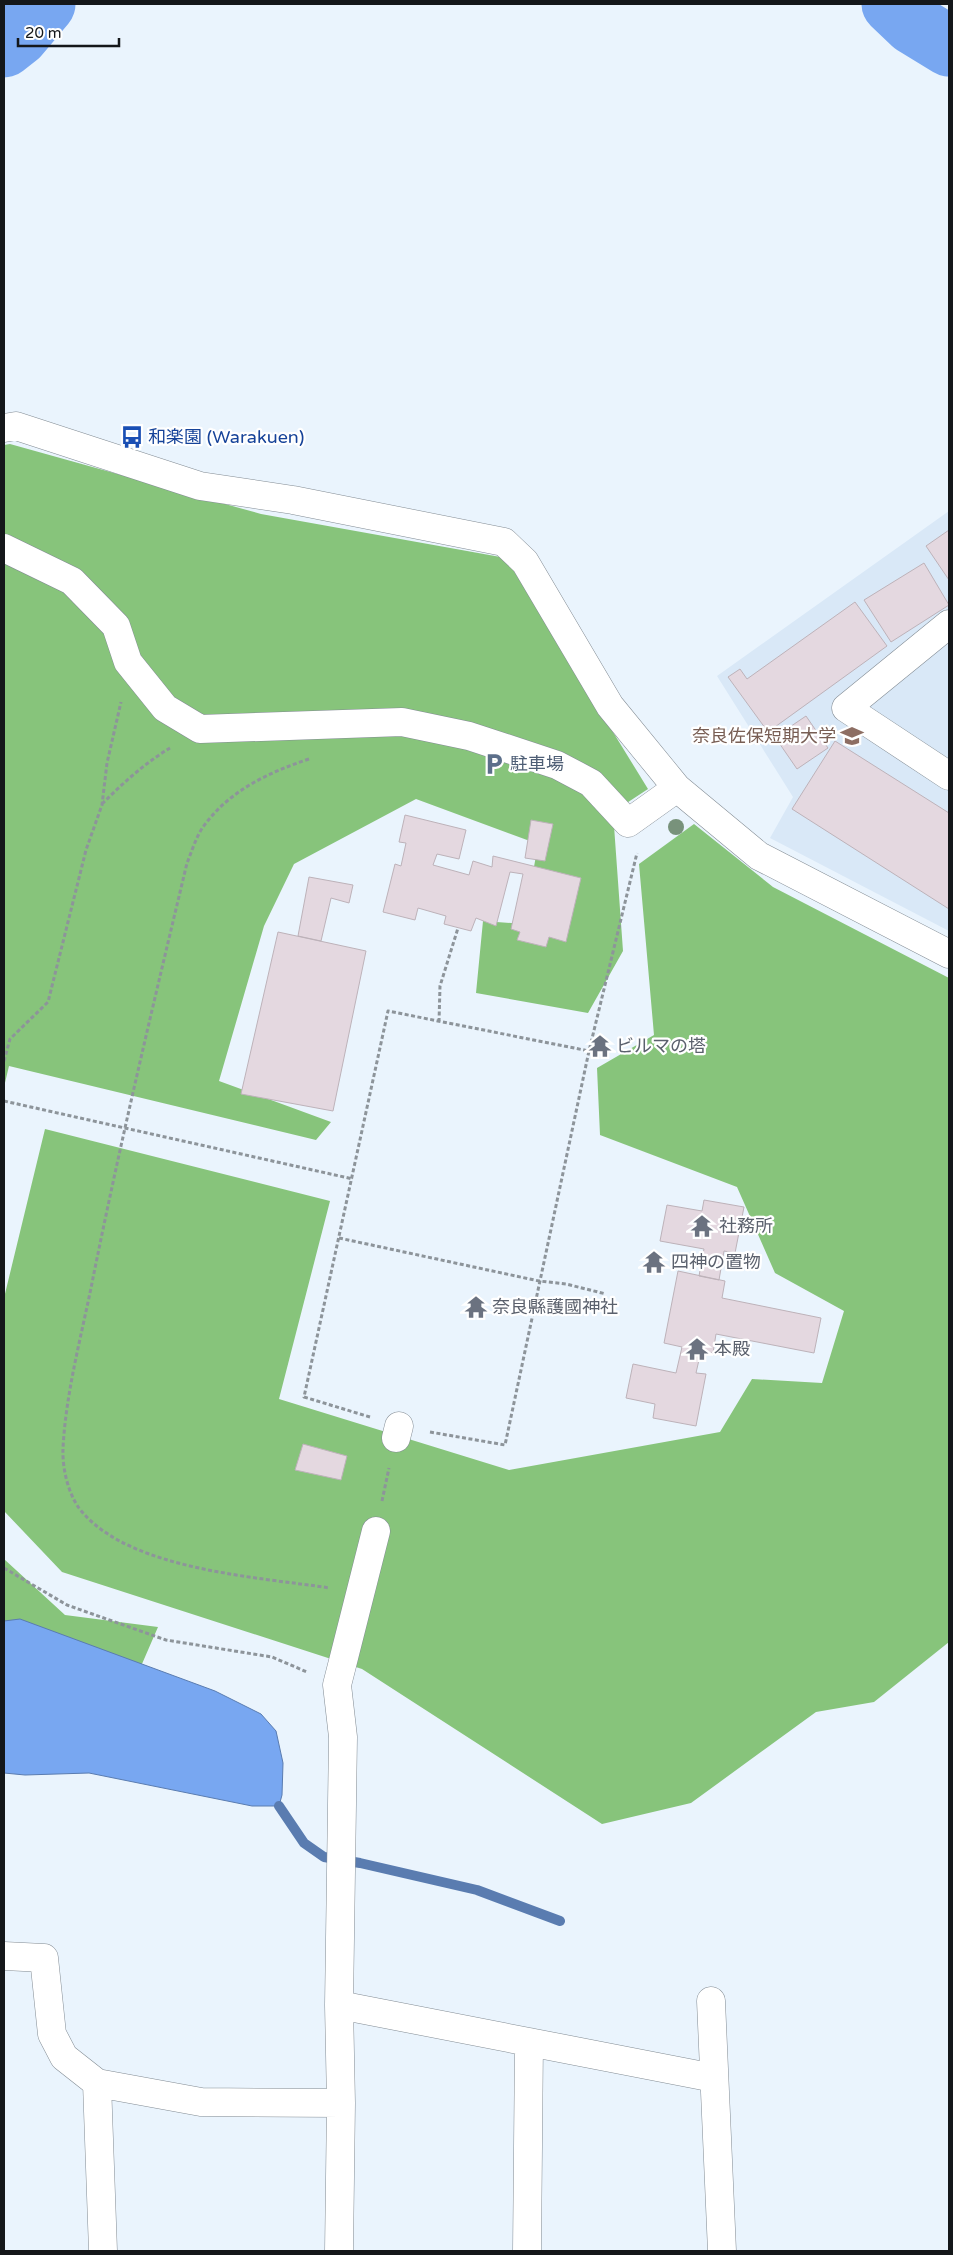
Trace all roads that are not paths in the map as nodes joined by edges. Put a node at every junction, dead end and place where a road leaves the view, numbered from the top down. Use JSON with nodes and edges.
{"nodes":[{"id":1,"x":4,"y":428,"type":"edge"},
{"id":2,"x":4,"y":548,"type":"edge"},
{"id":3,"x":949,"y":624,"type":"edge"},
{"id":4,"x":949,"y":776,"type":"edge"},
{"id":5,"x":677,"y":788,"type":"junction"},
{"id":6,"x":949,"y":954,"type":"edge"},
{"id":7,"x":376,"y":1531,"type":"road end"},
{"id":8,"x":4,"y":1956,"type":"edge"},
{"id":9,"x":711,"y":2000,"type":"dead end"},
{"id":10,"x":339,"y":2005,"type":"junction"},
{"id":11,"x":529,"y":2042,"type":"junction"},
{"id":12,"x":714,"y":2078,"type":"junction"},
{"id":13,"x":97,"y":2083,"type":"junction"},
{"id":14,"x":341,"y":2103,"type":"junction"},
{"id":15,"x":103,"y":2251,"type":"edge"},
{"id":16,"x":339,"y":2251,"type":"edge"},
{"id":17,"x":527,"y":2251,"type":"edge"},
{"id":18,"x":722,"y":2251,"type":"edge"}],
"edges":[{"from":1,"to":5,"type":"street"},
{"from":2,"to":5,"type":"street"},
{"from":3,"to":4,"type":"street"},
{"from":5,"to":6,"type":"street"},
{"from":7,"to":10,"type":"street"},
{"from":8,"to":13,"type":"street"},
{"from":9,"to":12,"type":"street"},
{"from":10,"to":11,"type":"street"},
{"from":10,"to":14,"type":"street"},
{"from":11,"to":12,"type":"street"},
{"from":11,"to":17,"type":"street"},
{"from":12,"to":18,"type":"street"},
{"from":13,"to":14,"type":"street"},
{"from":13,"to":15,"type":"street"},
{"from":14,"to":16,"type":"street"}]}
